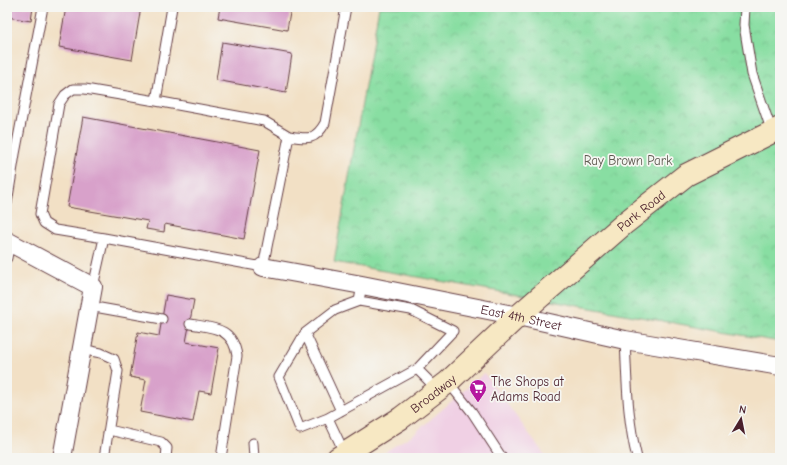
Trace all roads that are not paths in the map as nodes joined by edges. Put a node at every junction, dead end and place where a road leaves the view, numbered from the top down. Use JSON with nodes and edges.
{"nodes":[{"id":1,"x":43,"y":7,"type":"edge"},
{"id":2,"x":172,"y":7,"type":"edge"},
{"id":3,"x":346,"y":7,"type":"edge"},
{"id":4,"x":745,"y":7,"type":"edge"},
{"id":5,"x":156,"y":101,"type":"junction"},
{"id":6,"x":776,"y":130,"type":"edge"},
{"id":7,"x":289,"y":136,"type":"junction"},
{"id":8,"x":7,"y":203,"type":"edge"},
{"id":9,"x":104,"y":238,"type":"junction"},
{"id":10,"x":8,"y":247,"type":"edge"},
{"id":11,"x":263,"y":267,"type":"junction"},
{"id":12,"x":92,"y":287,"type":"junction"},
{"id":13,"x":361,"y":293,"type":"junction"},
{"id":14,"x":89,"y":306,"type":"junction"},
{"id":15,"x":518,"y":316,"type":"junction"},
{"id":16,"x":162,"y":319,"type":"dead end"},
{"id":17,"x":190,"y":324,"type":"dead end"},
{"id":18,"x":305,"y":333,"type":"junction"},
{"id":19,"x":625,"y":340,"type":"junction"},
{"id":20,"x":81,"y":349,"type":"junction"},
{"id":21,"x":780,"y":366,"type":"edge"},
{"id":22,"x":417,"y":369,"type":"junction"},
{"id":23,"x":443,"y":386,"type":"junction"},
{"id":24,"x":341,"y":411,"type":"junction"},
{"id":25,"x":328,"y":418,"type":"junction"},
{"id":26,"x":109,"y":430,"type":"junction"},
{"id":27,"x":253,"y":442,"type":"dead end"},
{"id":28,"x":348,"y":455,"type":"edge"},
{"id":29,"x":62,"y":458,"type":"edge"},
{"id":30,"x":104,"y":458,"type":"edge"},
{"id":31,"x":166,"y":458,"type":"edge"},
{"id":32,"x":221,"y":458,"type":"edge"},
{"id":33,"x":254,"y":458,"type":"edge"},
{"id":34,"x":502,"y":458,"type":"edge"},
{"id":35,"x":638,"y":458,"type":"edge"}],
"edges":[{"from":1,"to":8,"type":"lane"},
{"from":2,"to":5,"type":"lane"},
{"from":3,"to":7,"type":"lane"},
{"from":4,"to":6,"type":"lane"},
{"from":5,"to":7,"type":"lane"},
{"from":5,"to":9,"type":"lane"},
{"from":6,"to":15,"type":"street","name":"Park Road"},
{"from":7,"to":11,"type":"lane"},
{"from":9,"to":11,"type":"lane"},
{"from":9,"to":12,"type":"lane"},
{"from":10,"to":12,"type":"street"},
{"from":11,"to":13,"type":"street","name":"East 4th Street"},
{"from":12,"to":14,"type":"street"},
{"from":13,"to":15,"type":"street","name":"East 4th Street"},
{"from":13,"to":18,"type":"lane"},
{"from":13,"to":22,"type":"lane"},
{"from":14,"to":16,"type":"lane"},
{"from":14,"to":20,"type":"street"},
{"from":15,"to":19,"type":"street","name":"East 4th Street"},
{"from":15,"to":23,"type":"street","name":"Broadway"},
{"from":17,"to":32,"type":"lane"},
{"from":18,"to":24,"type":"lane"},
{"from":18,"to":25,"type":"lane"},
{"from":19,"to":21,"type":"street","name":"East 4th Street"},
{"from":19,"to":35,"type":"lane"},
{"from":20,"to":26,"type":"lane"},
{"from":20,"to":29,"type":"street"},
{"from":22,"to":23,"type":"lane"},
{"from":22,"to":24,"type":"lane"},
{"from":23,"to":28,"type":"street","name":"Broadway"},
{"from":23,"to":34,"type":"lane"},
{"from":24,"to":25,"type":"lane"},
{"from":25,"to":28,"type":"lane"},
{"from":26,"to":30,"type":"lane"},
{"from":26,"to":31,"type":"lane"},
{"from":27,"to":33,"type":"lane"}]}
